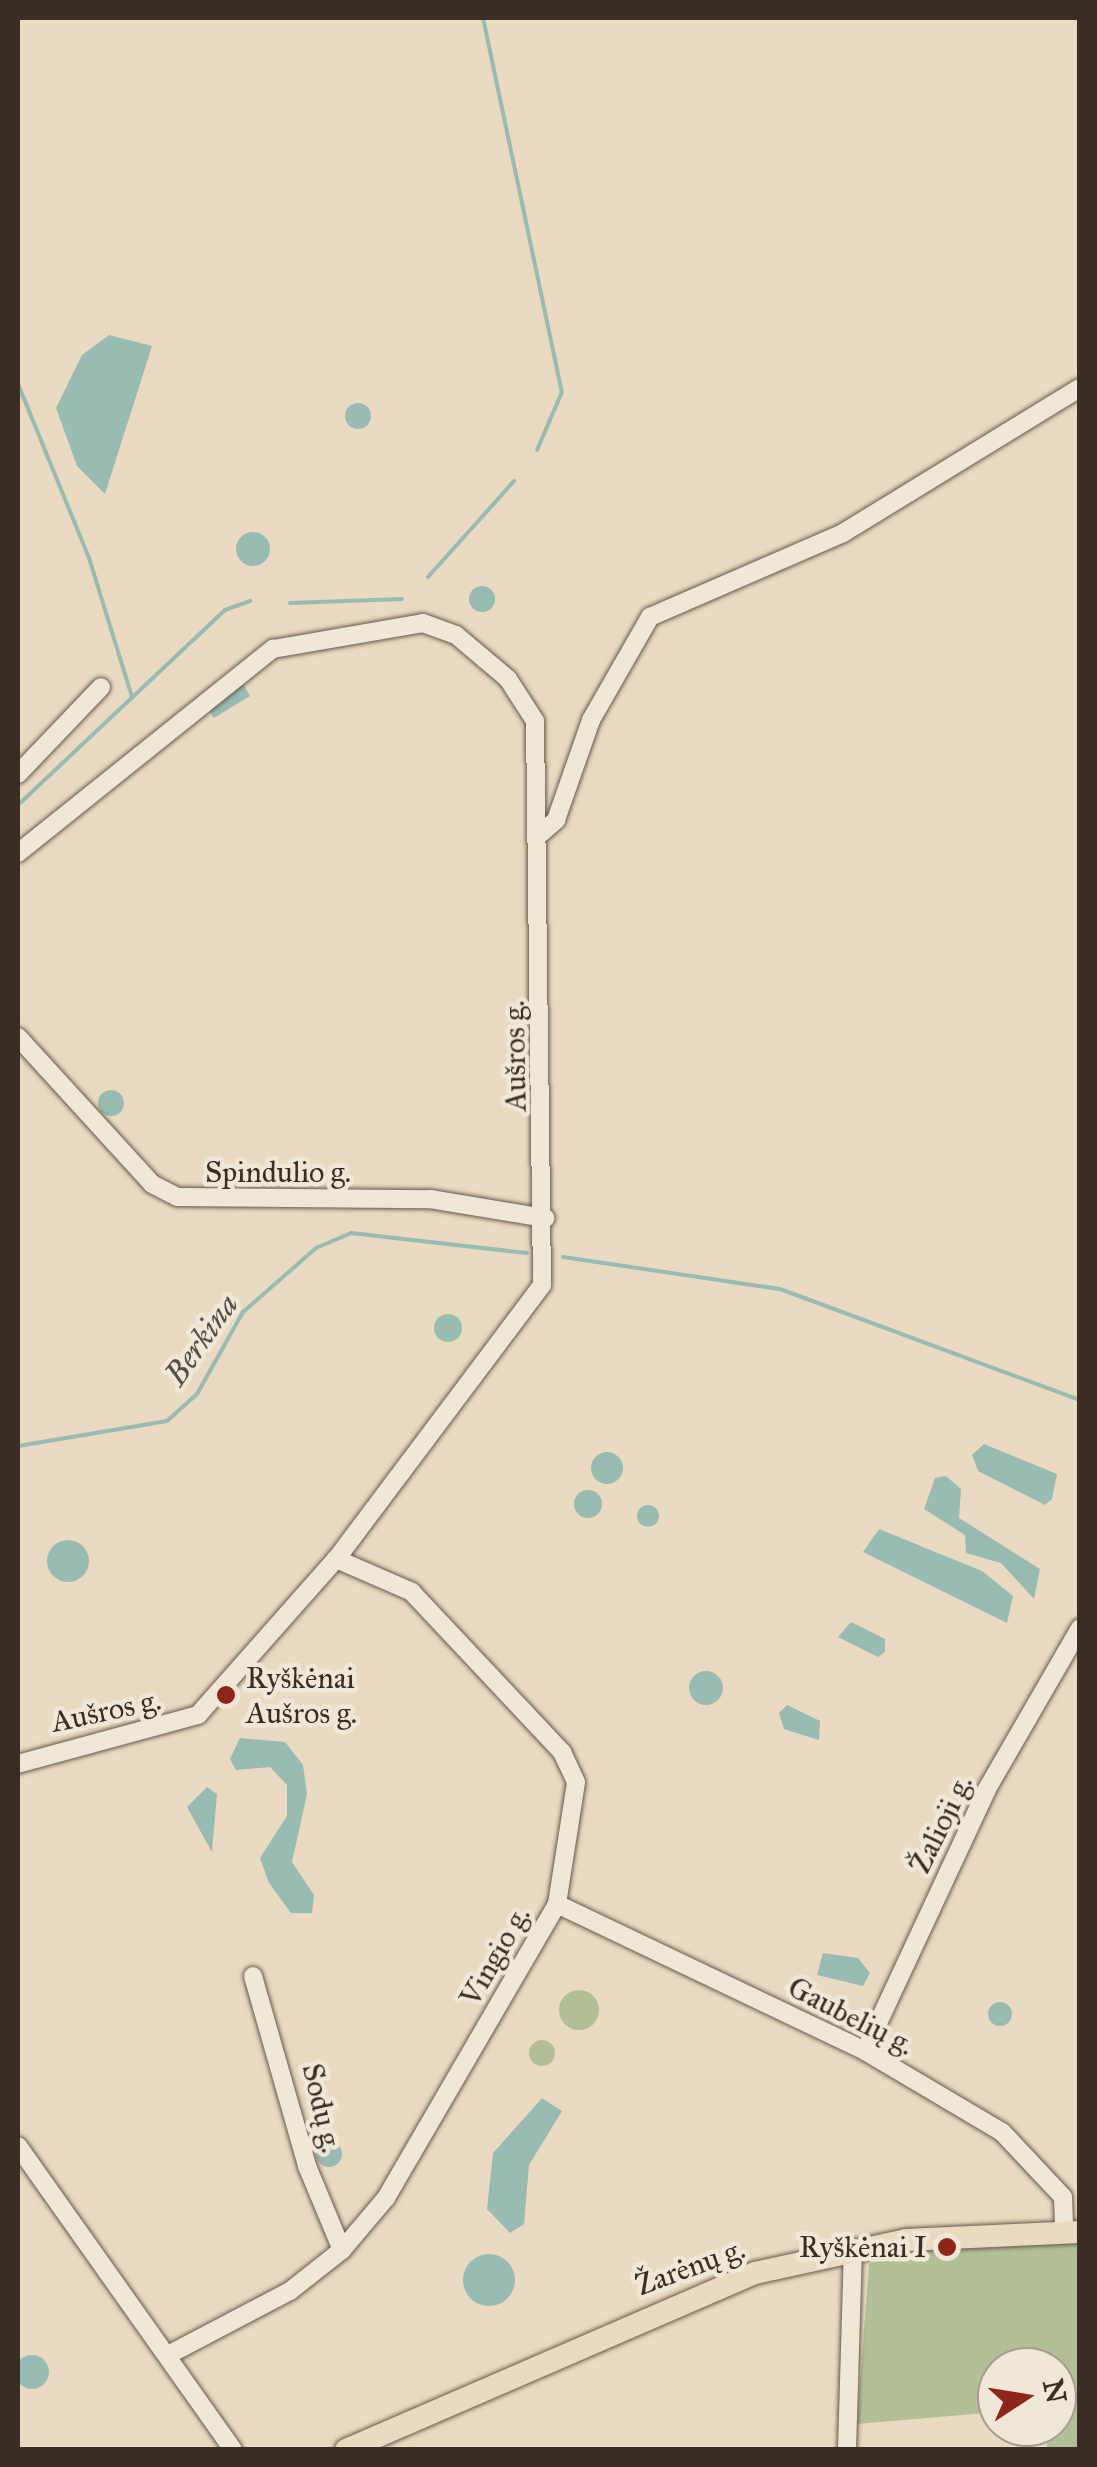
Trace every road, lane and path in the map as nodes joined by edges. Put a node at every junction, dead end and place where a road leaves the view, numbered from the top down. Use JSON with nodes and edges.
{"nodes":[{"id":1,"x":1080,"y":388,"type":"edge"},
{"id":2,"x":101,"y":687,"type":"dead end"},
{"id":3,"x":18,"y":774,"type":"edge"},
{"id":4,"x":539,"y":836,"type":"junction"},
{"id":5,"x":18,"y":853,"type":"edge"},
{"id":6,"x":18,"y":1037,"type":"edge"},
{"id":7,"x":545,"y":1218,"type":"junction"},
{"id":8,"x":336,"y":1559,"type":"junction"},
{"id":9,"x":1080,"y":1628,"type":"edge"},
{"id":10,"x":18,"y":1764,"type":"edge"},
{"id":11,"x":557,"y":1904,"type":"junction"},
{"id":12,"x":253,"y":1976,"type":"dead end"},
{"id":13,"x":865,"y":2050,"type":"junction"},
{"id":14,"x":18,"y":2146,"type":"edge"},
{"id":15,"x":1072,"y":2232,"type":"edge"},
{"id":16,"x":854,"y":2248,"type":"junction"},
{"id":17,"x":342,"y":2250,"type":"junction"},
{"id":18,"x":168,"y":2355,"type":"junction"},
{"id":19,"x":233,"y":2450,"type":"edge"},
{"id":20,"x":346,"y":2450,"type":"edge"},
{"id":21,"x":848,"y":2450,"type":"edge"}],
"edges":[{"from":1,"to":4,"type":"street"},
{"from":2,"to":3,"type":"street"},
{"from":4,"to":5,"type":"street","name":"Aušros g."},
{"from":4,"to":7,"type":"street","name":"Aušros g."},
{"from":6,"to":7,"type":"street","name":"Spindulio g."},
{"from":7,"to":8,"type":"street","name":"Aušros g."},
{"from":8,"to":10,"type":"street","name":"Aušros g."},
{"from":8,"to":11,"type":"street","name":"Vingio g."},
{"from":9,"to":13,"type":"street","name":"Žalioji g."},
{"from":11,"to":13,"type":"street","name":"Gaubelių g."},
{"from":11,"to":17,"type":"street","name":"Vingio g."},
{"from":12,"to":17,"type":"street","name":"Sodų g."},
{"from":13,"to":15,"type":"street","name":"Gaubelių g."},
{"from":14,"to":18,"type":"street"},
{"from":15,"to":16,"type":"main road","name":"Žarėnų g."},
{"from":16,"to":20,"type":"main road","name":"Žarėnų g."},
{"from":16,"to":21,"type":"street"},
{"from":17,"to":18,"type":"street","name":"Vingio g."},
{"from":18,"to":19,"type":"street"}]}
